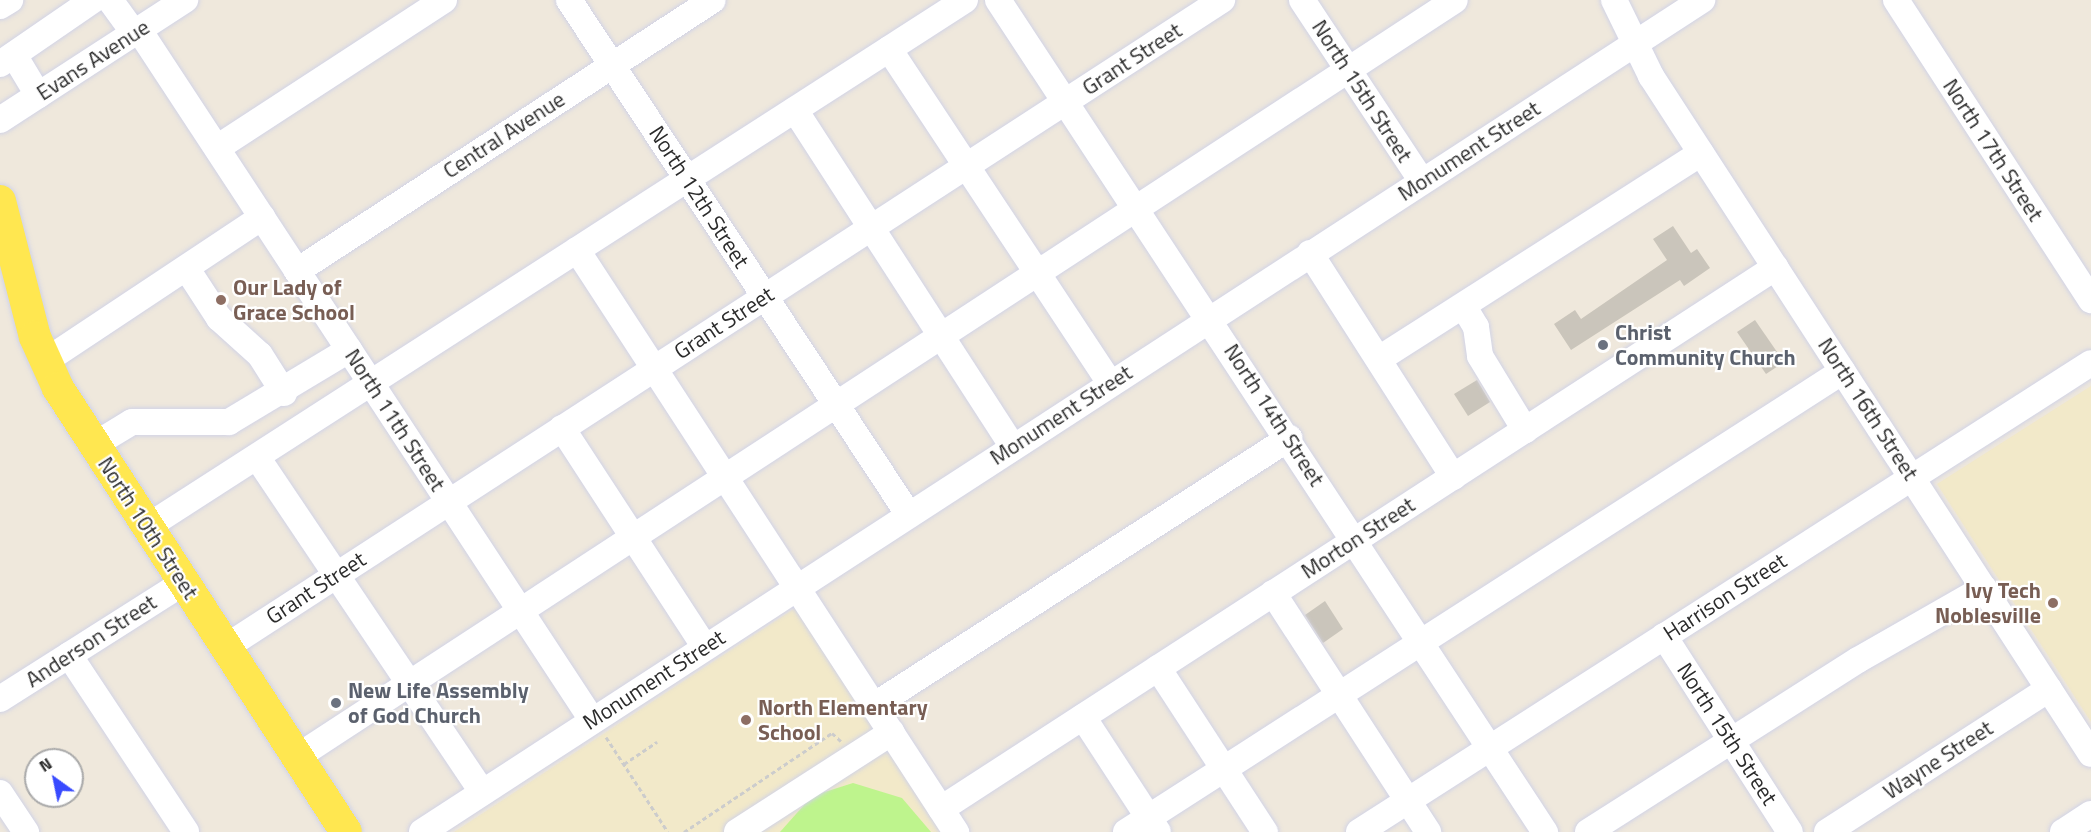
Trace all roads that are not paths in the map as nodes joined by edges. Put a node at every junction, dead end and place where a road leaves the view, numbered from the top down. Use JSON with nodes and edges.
{"nodes":[{"id":1,"x":10,"y":0,"type":"edge"},
{"id":2,"x":93,"y":0,"type":"edge"},
{"id":3,"x":110,"y":0,"type":"edge"},
{"id":4,"x":185,"y":0,"type":"edge"},
{"id":5,"x":444,"y":0,"type":"edge"},
{"id":6,"x":569,"y":0,"type":"edge"},
{"id":7,"x":712,"y":0,"type":"edge"},
{"id":8,"x":964,"y":0,"type":"edge"},
{"id":9,"x":998,"y":0,"type":"edge"},
{"id":10,"x":1222,"y":0,"type":"edge"},
{"id":11,"x":1302,"y":0,"type":"edge"},
{"id":12,"x":1455,"y":0,"type":"edge"},
{"id":13,"x":1614,"y":0,"type":"edge"},
{"id":14,"x":1702,"y":0,"type":"edge"},
{"id":15,"x":1896,"y":0,"type":"edge"},
{"id":16,"x":0,"y":6,"type":"edge"},
{"id":17,"x":137,"y":31,"type":"junction"},
{"id":18,"x":1638,"y":41,"type":"junction"},
{"id":19,"x":889,"y":49,"type":"junction"},
{"id":20,"x":7,"y":59,"type":"edge"},
{"id":21,"x":612,"y":65,"type":"junction"},
{"id":22,"x":1348,"y":70,"type":"junction"},
{"id":23,"x":38,"y":95,"type":"junction"},
{"id":24,"x":1067,"y":101,"type":"junction"},
{"id":25,"x":795,"y":110,"type":"junction"},
{"id":26,"x":0,"y":120,"type":"edge"},
{"id":27,"x":217,"y":148,"type":"junction"},
{"id":28,"x":1701,"y":153,"type":"junction"},
{"id":29,"x":966,"y":166,"type":"junction"},
{"id":30,"x":687,"y":179,"type":"junction"},
{"id":31,"x":1422,"y":182,"type":"junction"},
{"id":32,"x":0,"y":201,"type":"edge"},
{"id":33,"x":1137,"y":207,"type":"junction"},
{"id":34,"x":262,"y":217,"type":"junction"},
{"id":35,"x":871,"y":228,"type":"junction"},
{"id":36,"x":578,"y":250,"type":"junction"},
{"id":37,"x":1310,"y":254,"type":"junction"},
{"id":38,"x":1776,"y":267,"type":"junction"},
{"id":39,"x":187,"y":269,"type":"junction"},
{"id":40,"x":297,"y":271,"type":"junction"},
{"id":41,"x":1037,"y":273,"type":"junction"},
{"id":42,"x":765,"y":297,"type":"junction"},
{"id":43,"x":2091,"y":300,"type":"edge"},
{"id":44,"x":1464,"y":307,"type":"junction"},
{"id":45,"x":1210,"y":318,"type":"junction"},
{"id":46,"x":941,"y":336,"type":"junction"},
{"id":47,"x":349,"y":350,"type":"junction"},
{"id":48,"x":1379,"y":359,"type":"junction"},
{"id":49,"x":44,"y":362,"type":"junction"},
{"id":50,"x":2091,"y":363,"type":"edge"},
{"id":51,"x":655,"y":368,"type":"junction"},
{"id":52,"x":1844,"y":371,"type":"junction"},
{"id":53,"x":370,"y":383,"type":"junction"},
{"id":54,"x":1110,"y":383,"type":"junction"},
{"id":55,"x":284,"y":393,"type":"junction"},
{"id":56,"x":836,"y":404,"type":"junction"},
{"id":57,"x":562,"y":428,"type":"junction"},
{"id":58,"x":1525,"y":430,"type":"junction"},
{"id":59,"x":1289,"y":438,"type":"junction"},
{"id":60,"x":94,"y":445,"type":"junction"},
{"id":61,"x":1013,"y":447,"type":"junction"},
{"id":62,"x":257,"y":457,"type":"junction"},
{"id":63,"x":726,"y":476,"type":"junction"},
{"id":64,"x":1453,"y":477,"type":"junction"},
{"id":65,"x":1912,"y":477,"type":"junction"},
{"id":66,"x":448,"y":502,"type":"junction"},
{"id":67,"x":909,"y":515,"type":"junction"},
{"id":68,"x":147,"y":527,"type":"junction"},
{"id":69,"x":633,"y":537,"type":"junction"},
{"id":70,"x":1356,"y":540,"type":"junction"},
{"id":71,"x":336,"y":575,"type":"junction"},
{"id":72,"x":183,"y":583,"type":"junction"},
{"id":73,"x":799,"y":587,"type":"junction"},
{"id":74,"x":1984,"y":588,"type":"junction"},
{"id":75,"x":1273,"y":593,"type":"junction"},
{"id":76,"x":520,"y":611,"type":"junction"},
{"id":77,"x":1664,"y":636,"type":"junction"},
{"id":78,"x":1422,"y":642,"type":"junction"},
{"id":79,"x":225,"y":647,"type":"junction"},
{"id":80,"x":705,"y":647,"type":"junction"},
{"id":81,"x":69,"y":655,"type":"junction"},
{"id":82,"x":1158,"y":668,"type":"junction"},
{"id":83,"x":409,"y":683,"type":"junction"},
{"id":84,"x":2049,"y":689,"type":"junction"},
{"id":85,"x":1339,"y":695,"type":"junction"},
{"id":86,"x":0,"y":699,"type":"edge"},
{"id":87,"x":875,"y":705,"type":"junction"},
{"id":88,"x":1083,"y":717,"type":"junction"},
{"id":89,"x":592,"y":720,"type":"junction"},
{"id":90,"x":892,"y":732,"type":"junction"},
{"id":91,"x":1733,"y":743,"type":"junction"},
{"id":92,"x":1490,"y":747,"type":"junction"},
{"id":93,"x":2091,"y":754,"type":"edge"},
{"id":94,"x":297,"y":757,"type":"junction"},
{"id":95,"x":1225,"y":769,"type":"junction"},
{"id":96,"x":482,"y":792,"type":"junction"},
{"id":97,"x":0,"y":793,"type":"edge"},
{"id":98,"x":1408,"y":801,"type":"junction"},
{"id":99,"x":941,"y":809,"type":"junction"},
{"id":100,"x":2091,"y":814,"type":"edge"},
{"id":101,"x":772,"y":820,"type":"edge"},
{"id":102,"x":1144,"y":828,"type":"edge"},
{"id":103,"x":26,"y":832,"type":"edge"},
{"id":104,"x":186,"y":832,"type":"edge"},
{"id":105,"x":346,"y":832,"type":"edge"},
{"id":106,"x":422,"y":832,"type":"edge"},
{"id":107,"x":737,"y":832,"type":"edge"},
{"id":108,"x":956,"y":832,"type":"edge"},
{"id":109,"x":1265,"y":832,"type":"edge"},
{"id":110,"x":1359,"y":832,"type":"edge"},
{"id":111,"x":1428,"y":832,"type":"edge"},
{"id":112,"x":1545,"y":832,"type":"edge"},
{"id":113,"x":1588,"y":832,"type":"edge"},
{"id":114,"x":1790,"y":832,"type":"edge"},
{"id":115,"x":1827,"y":832,"type":"edge"},
{"id":116,"x":2063,"y":832,"type":"edge"}],
"edges":[{"from":1,"to":16,"type":"street"},
{"from":2,"to":20,"type":"street"},
{"from":3,"to":17,"type":"street","name":"North 11th Street"},
{"from":4,"to":17,"type":"street","name":"Evans Avenue"},
{"from":5,"to":27,"type":"street"},
{"from":6,"to":21,"type":"street","name":"North 12th Street"},
{"from":7,"to":21,"type":"street","name":"Central Avenue"},
{"from":8,"to":19,"type":"street"},
{"from":9,"to":24,"type":"street","name":"North 14th Street"},
{"from":10,"to":24,"type":"street","name":"Grant Street"},
{"from":11,"to":22,"type":"street","name":"North 15th Street"},
{"from":12,"to":22,"type":"street"},
{"from":13,"to":18,"type":"street","name":"North 16th Street"},
{"from":14,"to":18,"type":"street","name":"Monument Street"},
{"from":15,"to":43,"type":"street","name":"North 17th Street"},
{"from":17,"to":23,"type":"street","name":"Evans Avenue"},
{"from":17,"to":27,"type":"street","name":"North 11th Street"},
{"from":18,"to":28,"type":"street","name":"North 16th Street"},
{"from":18,"to":31,"type":"street","name":"Monument Street"},
{"from":19,"to":25,"type":"street"},
{"from":19,"to":29,"type":"street"},
{"from":20,"to":23,"type":"street"},
{"from":21,"to":30,"type":"street","name":"North 12th Street"},
{"from":21,"to":40,"type":"street","name":"Central Avenue"},
{"from":22,"to":31,"type":"street","name":"North 15th Street"},
{"from":22,"to":33,"type":"street"},
{"from":23,"to":26,"type":"street","name":"Evans Avenue"},
{"from":24,"to":29,"type":"street","name":"Grant Street"},
{"from":24,"to":33,"type":"street","name":"North 14th Street"},
{"from":25,"to":30,"type":"street"},
{"from":25,"to":35,"type":"street"},
{"from":27,"to":34,"type":"street","name":"North 11th Street"},
{"from":28,"to":38,"type":"street","name":"North 16th Street"},
{"from":28,"to":44,"type":"street"},
{"from":29,"to":35,"type":"street","name":"Grant Street"},
{"from":29,"to":41,"type":"street"},
{"from":30,"to":36,"type":"street"},
{"from":30,"to":42,"type":"street","name":"North 12th Street"},
{"from":31,"to":37,"type":"street","name":"Monument Street"},
{"from":32,"to":49,"type":"main road","name":"North 10th Street"},
{"from":33,"to":41,"type":"street"},
{"from":33,"to":45,"type":"street","name":"North 14th Street"},
{"from":34,"to":39,"type":"street"},
{"from":34,"to":40,"type":"street","name":"North 11th Street"},
{"from":35,"to":42,"type":"street","name":"Grant Street"},
{"from":35,"to":46,"type":"street"},
{"from":36,"to":51,"type":"street"},
{"from":36,"to":53,"type":"street"},
{"from":37,"to":45,"type":"street","name":"Monument Street"},
{"from":37,"to":48,"type":"street"},
{"from":38,"to":52,"type":"street","name":"North 16th Street"},
{"from":38,"to":58,"type":"street","name":"Morton Street"},
{"from":39,"to":49,"type":"street"},
{"from":39,"to":55,"type":"street"},
{"from":40,"to":47,"type":"street","name":"North 11th Street"},
{"from":41,"to":46,"type":"street"},
{"from":41,"to":54,"type":"street"},
{"from":42,"to":51,"type":"street","name":"Grant Street"},
{"from":42,"to":56,"type":"street","name":"North 12th Street"},
{"from":44,"to":48,"type":"street"},
{"from":44,"to":58,"type":"street"},
{"from":45,"to":54,"type":"street","name":"Monument Street"},
{"from":45,"to":59,"type":"street","name":"North 14th Street"},
{"from":46,"to":56,"type":"street"},
{"from":46,"to":61,"type":"street"},
{"from":47,"to":53,"type":"street","name":"North 11th Street"},
{"from":47,"to":55,"type":"street"},
{"from":48,"to":64,"type":"street"},
{"from":49,"to":60,"type":"main road","name":"North 10th Street"},
{"from":50,"to":65,"type":"street","name":"Harrison Street"},
{"from":51,"to":57,"type":"street","name":"Grant Street"},
{"from":51,"to":63,"type":"street"},
{"from":52,"to":65,"type":"street","name":"North 16th Street"},
{"from":52,"to":78,"type":"street"},
{"from":53,"to":62,"type":"street"},
{"from":53,"to":66,"type":"street","name":"North 11th Street"},
{"from":54,"to":61,"type":"street","name":"Monument Street"},
{"from":55,"to":60,"type":"street"},
{"from":56,"to":63,"type":"street"},
{"from":56,"to":67,"type":"street","name":"North 12th Street"},
{"from":57,"to":66,"type":"street","name":"Grant Street"},
{"from":57,"to":69,"type":"street"},
{"from":58,"to":64,"type":"street","name":"Morton Street"},
{"from":59,"to":70,"type":"street","name":"North 14th Street"},
{"from":59,"to":87,"type":"street"},
{"from":60,"to":68,"type":"main road","name":"North 10th Street"},
{"from":61,"to":67,"type":"street","name":"Monument Street"},
{"from":62,"to":68,"type":"street"},
{"from":62,"to":71,"type":"street"},
{"from":63,"to":69,"type":"street"},
{"from":63,"to":73,"type":"street"},
{"from":64,"to":70,"type":"street","name":"Morton Street"},
{"from":65,"to":74,"type":"street","name":"North 16th Street"},
{"from":65,"to":77,"type":"street","name":"Harrison Street"},
{"from":66,"to":71,"type":"street","name":"Grant Street"},
{"from":66,"to":76,"type":"street","name":"North 11th Street"},
{"from":67,"to":73,"type":"street","name":"Monument Street"},
{"from":68,"to":72,"type":"main road","name":"North 10th Street"},
{"from":69,"to":76,"type":"street"},
{"from":69,"to":80,"type":"street"},
{"from":70,"to":75,"type":"street","name":"Morton Street"},
{"from":70,"to":78,"type":"street","name":"North 14th Street"},
{"from":71,"to":79,"type":"street","name":"Grant Street"},
{"from":71,"to":83,"type":"street"},
{"from":72,"to":79,"type":"main road","name":"North 10th Street"},
{"from":72,"to":81,"type":"street","name":"Anderson Street"},
{"from":73,"to":80,"type":"street","name":"Monument Street"},
{"from":73,"to":87,"type":"street"},
{"from":74,"to":84,"type":"street","name":"North 16th Street"},
{"from":74,"to":91,"type":"street"},
{"from":75,"to":82,"type":"street","name":"Morton Street"},
{"from":75,"to":85,"type":"street"},
{"from":76,"to":83,"type":"street"},
{"from":76,"to":89,"type":"street","name":"North 11th Street"},
{"from":77,"to":91,"type":"street","name":"North 15th Street"},
{"from":77,"to":92,"type":"street","name":"Harrison Street"},
{"from":78,"to":85,"type":"street"},
{"from":78,"to":92,"type":"street","name":"North 14th Street"},
{"from":79,"to":94,"type":"main road","name":"North 10th Street"},
{"from":80,"to":89,"type":"street","name":"Monument Street"},
{"from":81,"to":86,"type":"street","name":"Anderson Street"},
{"from":81,"to":104,"type":"street"},
{"from":82,"to":88,"type":"street","name":"Morton Street"},
{"from":82,"to":95,"type":"street"},
{"from":83,"to":94,"type":"street"},
{"from":83,"to":96,"type":"street"},
{"from":84,"to":93,"type":"street","name":"North 16th Street"},
{"from":84,"to":115,"type":"street","name":"Wayne Street"},
{"from":85,"to":95,"type":"street"},
{"from":85,"to":98,"type":"street"},
{"from":87,"to":90,"type":"street"},
{"from":88,"to":99,"type":"street","name":"Morton Street"},
{"from":88,"to":102,"type":"street"},
{"from":89,"to":96,"type":"street","name":"Monument Street"},
{"from":90,"to":99,"type":"street"},
{"from":90,"to":101,"type":"street"},
{"from":91,"to":113,"type":"street"},
{"from":91,"to":114,"type":"street","name":"North 15th Street"},
{"from":92,"to":98,"type":"street","name":"Harrison Street"},
{"from":92,"to":112,"type":"street","name":"North 14th Street"},
{"from":94,"to":105,"type":"main road","name":"North 10th Street"},
{"from":95,"to":102,"type":"street"},
{"from":95,"to":109,"type":"street"},
{"from":96,"to":106,"type":"street","name":"Monument Street"},
{"from":97,"to":103,"type":"street"},
{"from":98,"to":110,"type":"street","name":"Harrison Street"},
{"from":98,"to":111,"type":"street"},
{"from":99,"to":108,"type":"street"},
{"from":100,"to":116,"type":"street"},
{"from":101,"to":107,"type":"street"}]}
